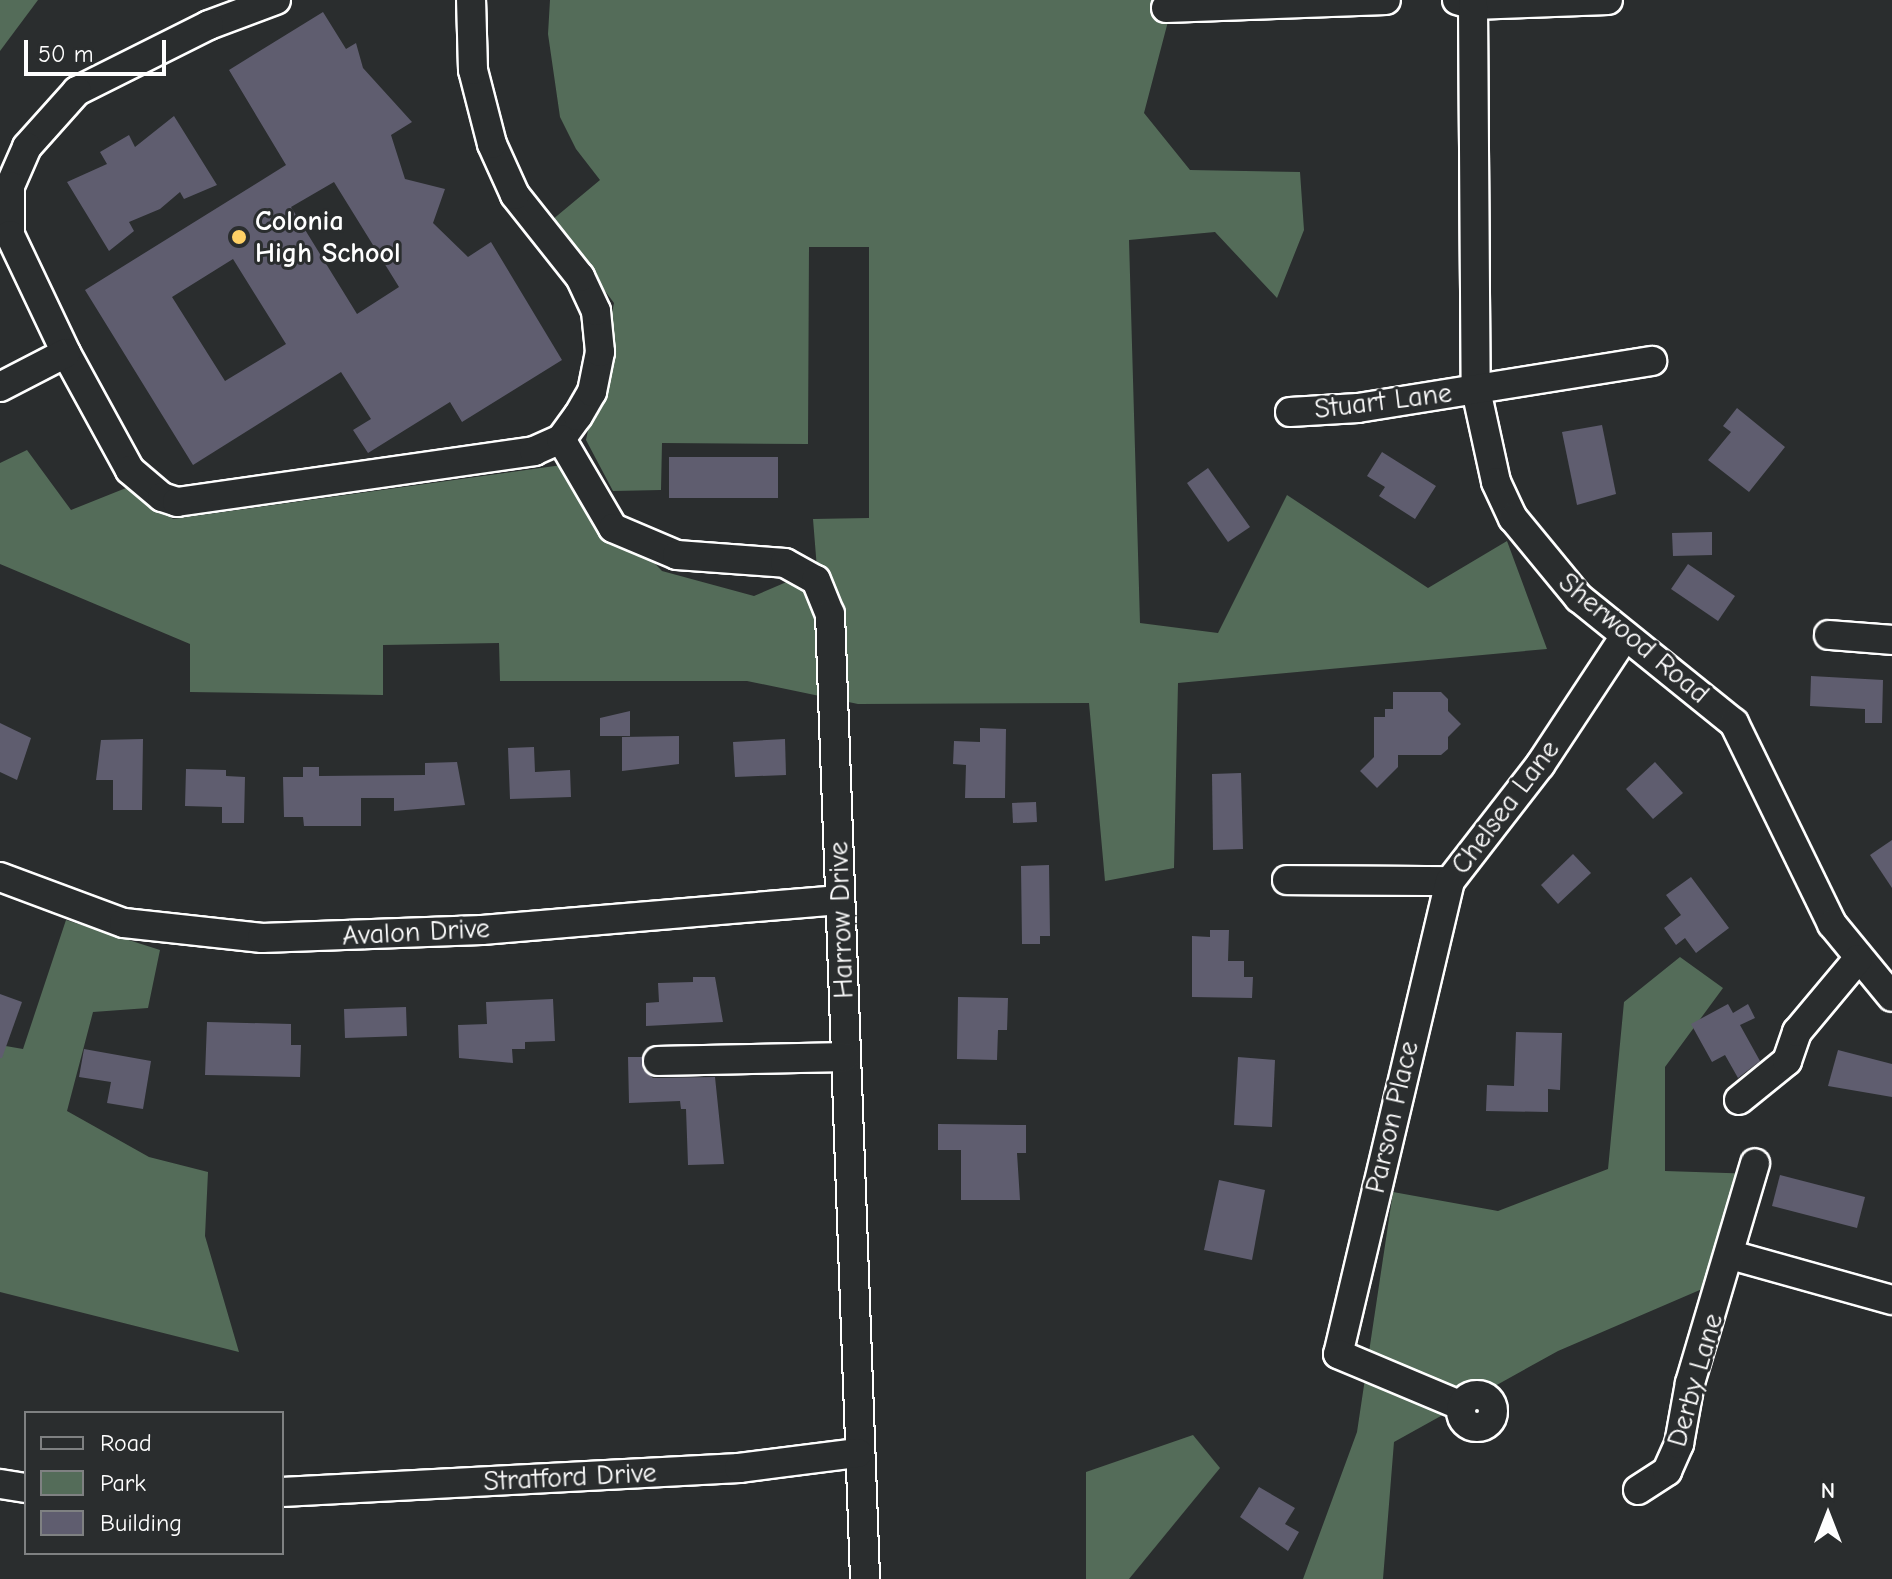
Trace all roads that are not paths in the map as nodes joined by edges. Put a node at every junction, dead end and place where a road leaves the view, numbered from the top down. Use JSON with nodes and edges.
{"nodes":[{"id":1,"x":276,"y":0,"type":"edge"},
{"id":2,"x":471,"y":0,"type":"edge"},
{"id":3,"x":1386,"y":0,"type":"edge"},
{"id":4,"x":1608,"y":0,"type":"edge"},
{"id":5,"x":1465,"y":2,"type":"edge"},
{"id":6,"x":1166,"y":8,"type":"dead end"},
{"id":7,"x":66,"y":353,"type":"junction"},
{"id":8,"x":1652,"y":361,"type":"dead end"},
{"id":9,"x":0,"y":387,"type":"edge"},
{"id":10,"x":1476,"y":390,"type":"junction"},
{"id":11,"x":1290,"y":412,"type":"dead end"},
{"id":12,"x":561,"y":439,"type":"junction"},
{"id":13,"x":1829,"y":635,"type":"dead end"},
{"id":14,"x":1625,"y":636,"type":"junction"},
{"id":15,"x":1892,"y":640,"type":"edge"},
{"id":16,"x":0,"y":877,"type":"edge"},
{"id":17,"x":1287,"y":880,"type":"dead end"},
{"id":18,"x":1450,"y":881,"type":"junction"},
{"id":19,"x":840,"y":900,"type":"junction"},
{"id":20,"x":1858,"y":959,"type":"junction"},
{"id":21,"x":1892,"y":997,"type":"edge"},
{"id":22,"x":845,"y":1057,"type":"junction"},
{"id":23,"x":658,"y":1061,"type":"dead end"},
{"id":24,"x":1739,"y":1100,"type":"dead end"},
{"id":25,"x":1755,"y":1163,"type":"dead end"},
{"id":26,"x":1731,"y":1255,"type":"junction"},
{"id":27,"x":1892,"y":1300,"type":"edge"},
{"id":28,"x":1462,"y":1406,"type":"dead end"},
{"id":29,"x":858,"y":1453,"type":"junction"},
{"id":30,"x":0,"y":1484,"type":"edge"},
{"id":31,"x":24,"y":1488,"type":"edge"},
{"id":32,"x":1638,"y":1490,"type":"dead end"},
{"id":33,"x":284,"y":1492,"type":"edge"},
{"id":34,"x":865,"y":1579,"type":"edge"}],
"edges":[{"from":1,"to":7,"type":"street"},
{"from":2,"to":12,"type":"street"},
{"from":3,"to":6,"type":"street"},
{"from":4,"to":5,"type":"street"},
{"from":5,"to":10,"type":"street","name":"Sherwood Road"},
{"from":7,"to":9,"type":"street"},
{"from":7,"to":12,"type":"street"},
{"from":8,"to":10,"type":"street","name":"Stuart Lane"},
{"from":10,"to":11,"type":"street","name":"Stuart Lane"},
{"from":10,"to":14,"type":"street","name":"Sherwood Road"},
{"from":12,"to":19,"type":"street","name":"Harrow Drive"},
{"from":13,"to":15,"type":"street"},
{"from":14,"to":18,"type":"street","name":"Chelsea Lane"},
{"from":14,"to":20,"type":"street","name":"Sherwood Road"},
{"from":16,"to":19,"type":"street","name":"Avalon Drive"},
{"from":17,"to":18,"type":"street","name":"Chelsea Lane"},
{"from":18,"to":28,"type":"street","name":"Parson Place"},
{"from":19,"to":22,"type":"street","name":"Harrow Drive"},
{"from":20,"to":21,"type":"street","name":"Sherwood Road"},
{"from":20,"to":24,"type":"street"},
{"from":22,"to":23,"type":"street"},
{"from":22,"to":29,"type":"street","name":"Harrow Drive"},
{"from":25,"to":26,"type":"street","name":"Derby Lane"},
{"from":26,"to":27,"type":"street"},
{"from":26,"to":32,"type":"street","name":"Derby Lane"},
{"from":29,"to":33,"type":"street","name":"Stratford Drive"},
{"from":29,"to":34,"type":"street","name":"Harrow Drive"},
{"from":30,"to":31,"type":"street"}]}
